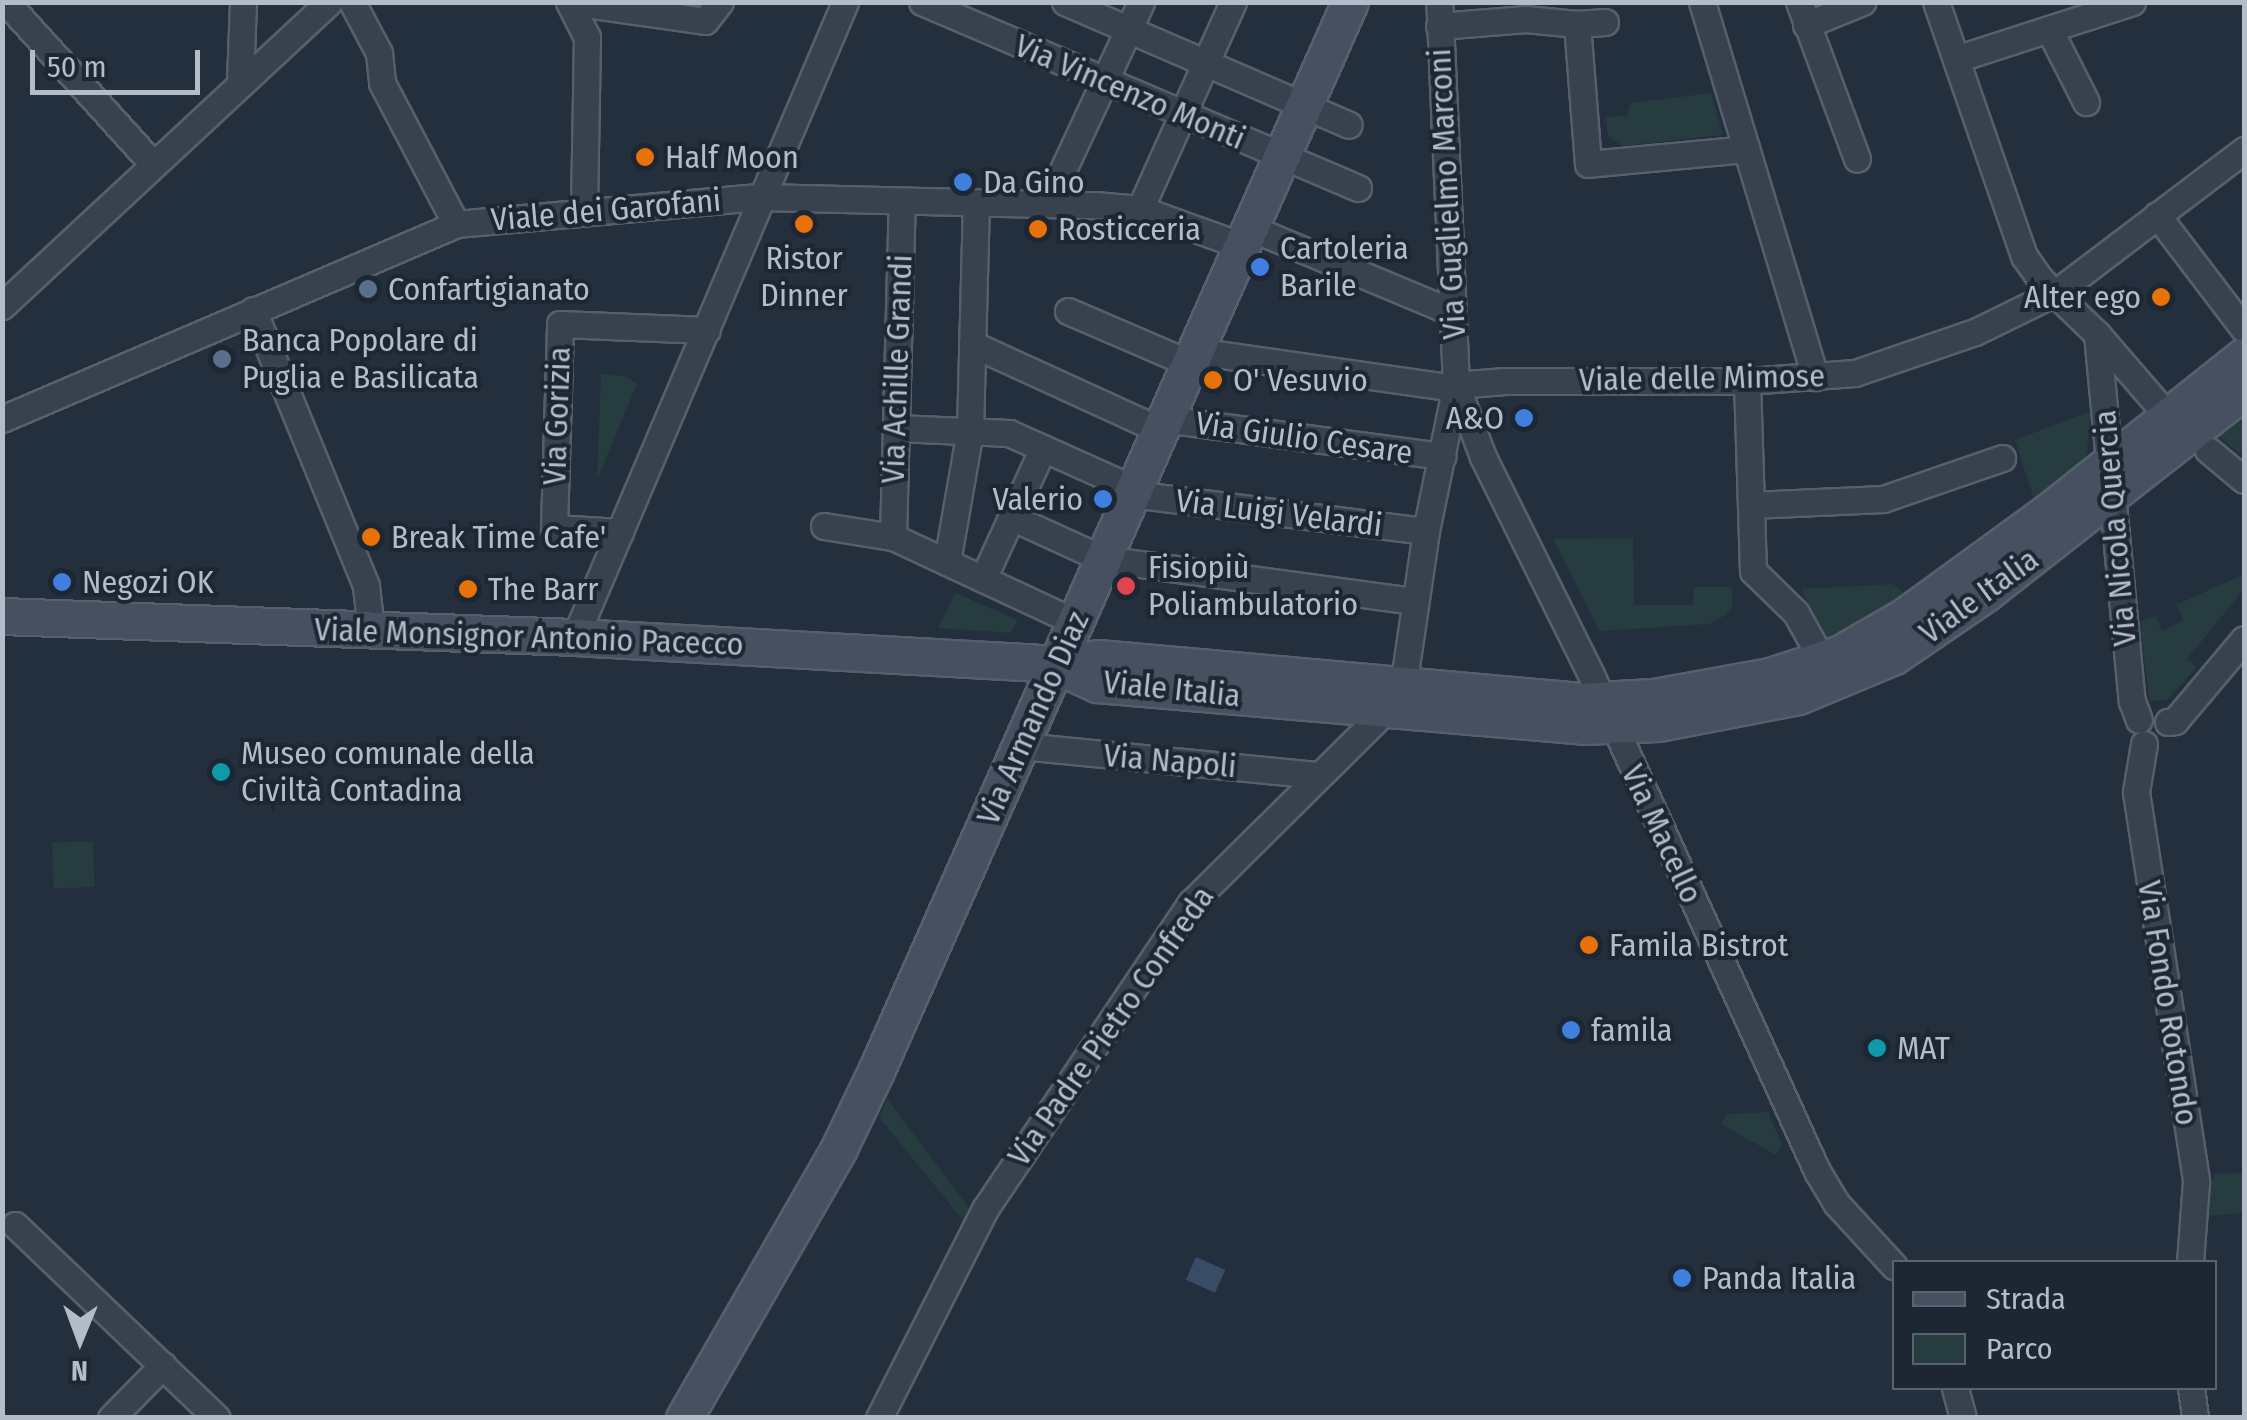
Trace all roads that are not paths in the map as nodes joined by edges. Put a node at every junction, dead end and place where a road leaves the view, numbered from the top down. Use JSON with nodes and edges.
{"nodes":[{"id":1,"x":243,"y":2,"type":"edge"},
{"id":2,"x":352,"y":2,"type":"edge"},
{"id":3,"x":570,"y":2,"type":"edge"},
{"id":4,"x":720,"y":2,"type":"edge"},
{"id":5,"x":845,"y":2,"type":"edge"},
{"id":6,"x":922,"y":2,"type":"edge"},
{"id":7,"x":1065,"y":2,"type":"edge"},
{"id":8,"x":1141,"y":2,"type":"edge"},
{"id":9,"x":1233,"y":2,"type":"edge"},
{"id":10,"x":1350,"y":2,"type":"edge"},
{"id":11,"x":1702,"y":2,"type":"edge"},
{"id":12,"x":1862,"y":2,"type":"edge"},
{"id":13,"x":1936,"y":2,"type":"edge"},
{"id":14,"x":2132,"y":2,"type":"edge"},
{"id":15,"x":13,"y":5,"type":"edge"},
{"id":16,"x":322,"y":6,"type":"edge"},
{"id":17,"x":1526,"y":11,"type":"edge"},
{"id":18,"x":1439,"y":14,"type":"edge"},
{"id":19,"x":1803,"y":14,"type":"edge"},
{"id":20,"x":1605,"y":22,"type":"dead end"},
{"id":21,"x":1577,"y":24,"type":"junction"},
{"id":22,"x":2049,"y":29,"type":"junction"},
{"id":23,"x":1128,"y":30,"type":"junction"},
{"id":24,"x":1956,"y":59,"type":"junction"},
{"id":25,"x":1206,"y":64,"type":"junction"},
{"id":26,"x":240,"y":81,"type":"junction"},
{"id":27,"x":1104,"y":81,"type":"junction"},
{"id":28,"x":2086,"y":102,"type":"dead end"},
{"id":29,"x":1305,"y":106,"type":"junction"},
{"id":30,"x":1183,"y":114,"type":"junction"},
{"id":31,"x":1349,"y":125,"type":"dead end"},
{"id":32,"x":1746,"y":149,"type":"junction"},
{"id":33,"x":2244,"y":150,"type":"edge"},
{"id":34,"x":1282,"y":157,"type":"junction"},
{"id":35,"x":1857,"y":159,"type":"dead end"},
{"id":36,"x":153,"y":164,"type":"junction"},
{"id":37,"x":1358,"y":188,"type":"dead end"},
{"id":38,"x":762,"y":197,"type":"junction"},
{"id":39,"x":902,"y":200,"type":"junction"},
{"id":40,"x":976,"y":202,"type":"junction"},
{"id":41,"x":1047,"y":204,"type":"junction"},
{"id":42,"x":1140,"y":209,"type":"junction"},
{"id":43,"x":584,"y":211,"type":"junction"},
{"id":44,"x":2157,"y":215,"type":"junction"},
{"id":45,"x":456,"y":224,"type":"junction"},
{"id":46,"x":1247,"y":237,"type":"junction"},
{"id":47,"x":2057,"y":292,"type":"junction"},
{"id":48,"x":2,"y":306,"type":"edge"},
{"id":49,"x":252,"y":310,"type":"junction"},
{"id":50,"x":1068,"y":311,"type":"dead end"},
{"id":51,"x":1452,"y":312,"type":"junction"},
{"id":52,"x":2244,"y":329,"type":"edge"},
{"id":53,"x":707,"y":330,"type":"junction"},
{"id":54,"x":2097,"y":334,"type":"junction"},
{"id":55,"x":972,"y":344,"type":"junction"},
{"id":56,"x":2244,"y":356,"type":"edge"},
{"id":57,"x":1192,"y":357,"type":"junction"},
{"id":58,"x":1815,"y":377,"type":"junction"},
{"id":59,"x":1747,"y":381,"type":"junction"},
{"id":60,"x":1456,"y":385,"type":"junction"},
{"id":61,"x":2244,"y":391,"type":"edge"},
{"id":62,"x":2,"y":419,"type":"edge"},
{"id":63,"x":1162,"y":424,"type":"junction"},
{"id":64,"x":896,"y":428,"type":"junction"},
{"id":65,"x":970,"y":430,"type":"junction"},
{"id":66,"x":2187,"y":435,"type":"junction"},
{"id":67,"x":1043,"y":448,"type":"junction"},
{"id":68,"x":1443,"y":456,"type":"junction"},
{"id":69,"x":2002,"y":458,"type":"dead end"},
{"id":70,"x":2110,"y":480,"type":"junction"},
{"id":71,"x":2244,"y":480,"type":"edge"},
{"id":72,"x":1133,"y":492,"type":"junction"},
{"id":73,"x":1751,"y":505,"type":"junction"},
{"id":74,"x":1011,"y":517,"type":"junction"},
{"id":75,"x":824,"y":526,"type":"dead end"},
{"id":76,"x":1426,"y":531,"type":"junction"},
{"id":77,"x":620,"y":532,"type":"junction"},
{"id":78,"x":893,"y":538,"type":"junction"},
{"id":79,"x":1103,"y":560,"type":"junction"},
{"id":80,"x":947,"y":562,"type":"junction"},
{"id":81,"x":983,"y":579,"type":"junction"},
{"id":82,"x":1415,"y":601,"type":"junction"},
{"id":83,"x":2,"y":616,"type":"edge"},
{"id":84,"x":1075,"y":622,"type":"junction"},
{"id":85,"x":372,"y":630,"type":"junction"},
{"id":86,"x":575,"y":637,"type":"junction"},
{"id":87,"x":2244,"y":639,"type":"edge"},
{"id":88,"x":1822,"y":660,"type":"junction"},
{"id":89,"x":1056,"y":666,"type":"junction"},
{"id":90,"x":1394,"y":699,"type":"junction"},
{"id":91,"x":1608,"y":714,"type":"junction"},
{"id":92,"x":2142,"y":732,"type":"junction"},
{"id":93,"x":1021,"y":746,"type":"junction"},
{"id":94,"x":1319,"y":775,"type":"junction"},
{"id":95,"x":15,"y":1226,"type":"dead end"},
{"id":96,"x":2190,"y":1260,"type":"edge"},
{"id":97,"x":1892,"y":1264,"type":"edge"},
{"id":98,"x":164,"y":1365,"type":"junction"},
{"id":99,"x":1956,"y":1390,"type":"edge"},
{"id":100,"x":2191,"y":1390,"type":"edge"},
{"id":101,"x":111,"y":1418,"type":"edge"},
{"id":102,"x":217,"y":1418,"type":"edge"},
{"id":103,"x":684,"y":1418,"type":"edge"},
{"id":104,"x":879,"y":1418,"type":"edge"},
{"id":105,"x":1964,"y":1418,"type":"edge"},
{"id":106,"x":2195,"y":1418,"type":"edge"}],
"edges":[{"from":1,"to":26,"type":"street"},
{"from":2,"to":45,"type":"street"},
{"from":3,"to":4,"type":"street"},
{"from":3,"to":43,"type":"street"},
{"from":5,"to":38,"type":"street"},
{"from":6,"to":27,"type":"street","name":"Via Vincenzo Monti"},
{"from":7,"to":23,"type":"street"},
{"from":8,"to":23,"type":"street"},
{"from":9,"to":25,"type":"street"},
{"from":10,"to":29,"type":"main road","name":"Via Armando Diaz"},
{"from":11,"to":32,"type":"street"},
{"from":12,"to":19,"type":"street"},
{"from":13,"to":24,"type":"street","name":"Via Nicola Quercia"},
{"from":14,"to":22,"type":"street"},
{"from":15,"to":36,"type":"street"},
{"from":16,"to":26,"type":"street"},
{"from":17,"to":18,"type":"street"},
{"from":17,"to":21,"type":"street"},
{"from":18,"to":51,"type":"street","name":"Via Guglielmo Marconi"},
{"from":19,"to":35,"type":"street"},
{"from":20,"to":21,"type":"street"},
{"from":21,"to":32,"type":"street"},
{"from":22,"to":24,"type":"street"},
{"from":22,"to":28,"type":"street"},
{"from":23,"to":25,"type":"street"},
{"from":23,"to":27,"type":"street"},
{"from":24,"to":47,"type":"street","name":"Via Nicola Quercia"},
{"from":25,"to":29,"type":"street"},
{"from":25,"to":30,"type":"street"},
{"from":26,"to":36,"type":"street"},
{"from":27,"to":30,"type":"street","name":"Via Vincenzo Monti"},
{"from":27,"to":41,"type":"street"},
{"from":29,"to":31,"type":"street"},
{"from":29,"to":34,"type":"main road","name":"Via Armando Diaz"},
{"from":30,"to":34,"type":"street","name":"Via Vincenzo Monti"},
{"from":30,"to":42,"type":"street"},
{"from":32,"to":58,"type":"street"},
{"from":33,"to":44,"type":"street","name":"Viale delle Mimose"},
{"from":34,"to":37,"type":"street","name":"Via Vincenzo Monti"},
{"from":34,"to":46,"type":"main road","name":"Via Armando Diaz"},
{"from":36,"to":48,"type":"street"},
{"from":38,"to":39,"type":"street","name":"Viale dei Garofani"},
{"from":38,"to":43,"type":"street","name":"Viale dei Garofani"},
{"from":38,"to":53,"type":"street"},
{"from":39,"to":40,"type":"street","name":"Viale dei Garofani"},
{"from":39,"to":64,"type":"street","name":"Via Achille Grandi"},
{"from":40,"to":41,"type":"street","name":"Viale dei Garofani"},
{"from":40,"to":55,"type":"street"},
{"from":41,"to":42,"type":"street","name":"Viale dei Garofani"},
{"from":42,"to":46,"type":"street","name":"Viale dei Garofani"},
{"from":43,"to":45,"type":"street","name":"Viale dei Garofani"},
{"from":44,"to":47,"type":"street","name":"Viale delle Mimose"},
{"from":44,"to":52,"type":"street"},
{"from":45,"to":49,"type":"street","name":"Viale dei Garofani"},
{"from":46,"to":51,"type":"street","name":"Viale dei Garofani"},
{"from":46,"to":57,"type":"main road","name":"Via Armando Diaz"},
{"from":47,"to":54,"type":"street","name":"Via Nicola Quercia"},
{"from":47,"to":58,"type":"street","name":"Viale delle Mimose"},
{"from":49,"to":62,"type":"street","name":"Viale dei Garofani"},
{"from":49,"to":85,"type":"street"},
{"from":50,"to":57,"type":"street","name":"Viale delle Mimose"},
{"from":51,"to":60,"type":"street","name":"Via Guglielmo Marconi"},
{"from":53,"to":77,"type":"street"},
{"from":53,"to":77,"type":"street","name":"Via Gorizia"},
{"from":54,"to":66,"type":"street","name":"Via Nicola Quercia"},
{"from":54,"to":70,"type":"street","name":"Via Nicola Quercia"},
{"from":55,"to":63,"type":"street","name":"Via Giulio Cesare"},
{"from":55,"to":65,"type":"street"},
{"from":56,"to":66,"type":"main road","name":"Viale Italia"},
{"from":57,"to":60,"type":"street","name":"Viale delle Mimose"},
{"from":57,"to":63,"type":"main road","name":"Via Armando Diaz"},
{"from":58,"to":59,"type":"street","name":"Viale delle Mimose"},
{"from":59,"to":60,"type":"street","name":"Viale delle Mimose"},
{"from":59,"to":73,"type":"street"},
{"from":60,"to":68,"type":"street"},
{"from":60,"to":91,"type":"street","name":"Via Macello"},
{"from":61,"to":66,"type":"main road","name":"Viale Italia"},
{"from":63,"to":68,"type":"street","name":"Via Giulio Cesare"},
{"from":63,"to":72,"type":"main road","name":"Via Armando Diaz"},
{"from":64,"to":65,"type":"street","name":"Via Luigi Velardi"},
{"from":64,"to":78,"type":"street","name":"Via Achille Grandi"},
{"from":65,"to":67,"type":"street","name":"Via Luigi Velardi"},
{"from":65,"to":80,"type":"street"},
{"from":66,"to":70,"type":"main road","name":"Viale Italia"},
{"from":66,"to":71,"type":"street","name":"Via Nicola Quercia"},
{"from":67,"to":72,"type":"street","name":"Via Luigi Velardi"},
{"from":67,"to":74,"type":"street"},
{"from":68,"to":76,"type":"street"},
{"from":69,"to":73,"type":"street"},
{"from":70,"to":88,"type":"main road","name":"Viale Italia"},
{"from":70,"to":91,"type":"main road","name":"Viale Italia"},
{"from":70,"to":92,"type":"street","name":"Via Nicola Quercia"},
{"from":72,"to":76,"type":"street","name":"Via Luigi Velardi"},
{"from":72,"to":79,"type":"main road","name":"Via Armando Diaz"},
{"from":73,"to":88,"type":"street"},
{"from":74,"to":79,"type":"street"},
{"from":74,"to":81,"type":"street"},
{"from":75,"to":78,"type":"street"},
{"from":76,"to":82,"type":"street"},
{"from":77,"to":86,"type":"street"},
{"from":78,"to":80,"type":"street"},
{"from":79,"to":82,"type":"street"},
{"from":79,"to":84,"type":"main road","name":"Via Armando Diaz"},
{"from":80,"to":81,"type":"street"},
{"from":81,"to":84,"type":"street"},
{"from":82,"to":90,"type":"street"},
{"from":83,"to":85,"type":"main road","name":"Viale Monsignor Antonio Pacecco"},
{"from":84,"to":89,"type":"main road","name":"Via Armando Diaz"},
{"from":85,"to":86,"type":"main road","name":"Viale Monsignor Antonio Pacecco"},
{"from":86,"to":89,"type":"main road","name":"Viale Monsignor Antonio Pacecco"},
{"from":87,"to":92,"type":"street"},
{"from":88,"to":91,"type":"main road","name":"Viale Italia"},
{"from":89,"to":90,"type":"main road","name":"Viale Italia"},
{"from":89,"to":93,"type":"main road","name":"Via Armando Diaz"},
{"from":90,"to":91,"type":"main road","name":"Viale Italia"},
{"from":90,"to":94,"type":"street","name":"Via Padre Pietro Confreda"},
{"from":91,"to":97,"type":"street","name":"Via Macello"},
{"from":92,"to":96,"type":"street","name":"Via Fondo Rotondo"},
{"from":93,"to":94,"type":"street","name":"Via Napoli"},
{"from":93,"to":103,"type":"main road","name":"Via Armando Diaz"},
{"from":94,"to":104,"type":"street","name":"Via Padre Pietro Confreda"},
{"from":95,"to":98,"type":"street"},
{"from":98,"to":101,"type":"street"},
{"from":98,"to":102,"type":"street"},
{"from":99,"to":105,"type":"street"},
{"from":100,"to":106,"type":"street"}]}
